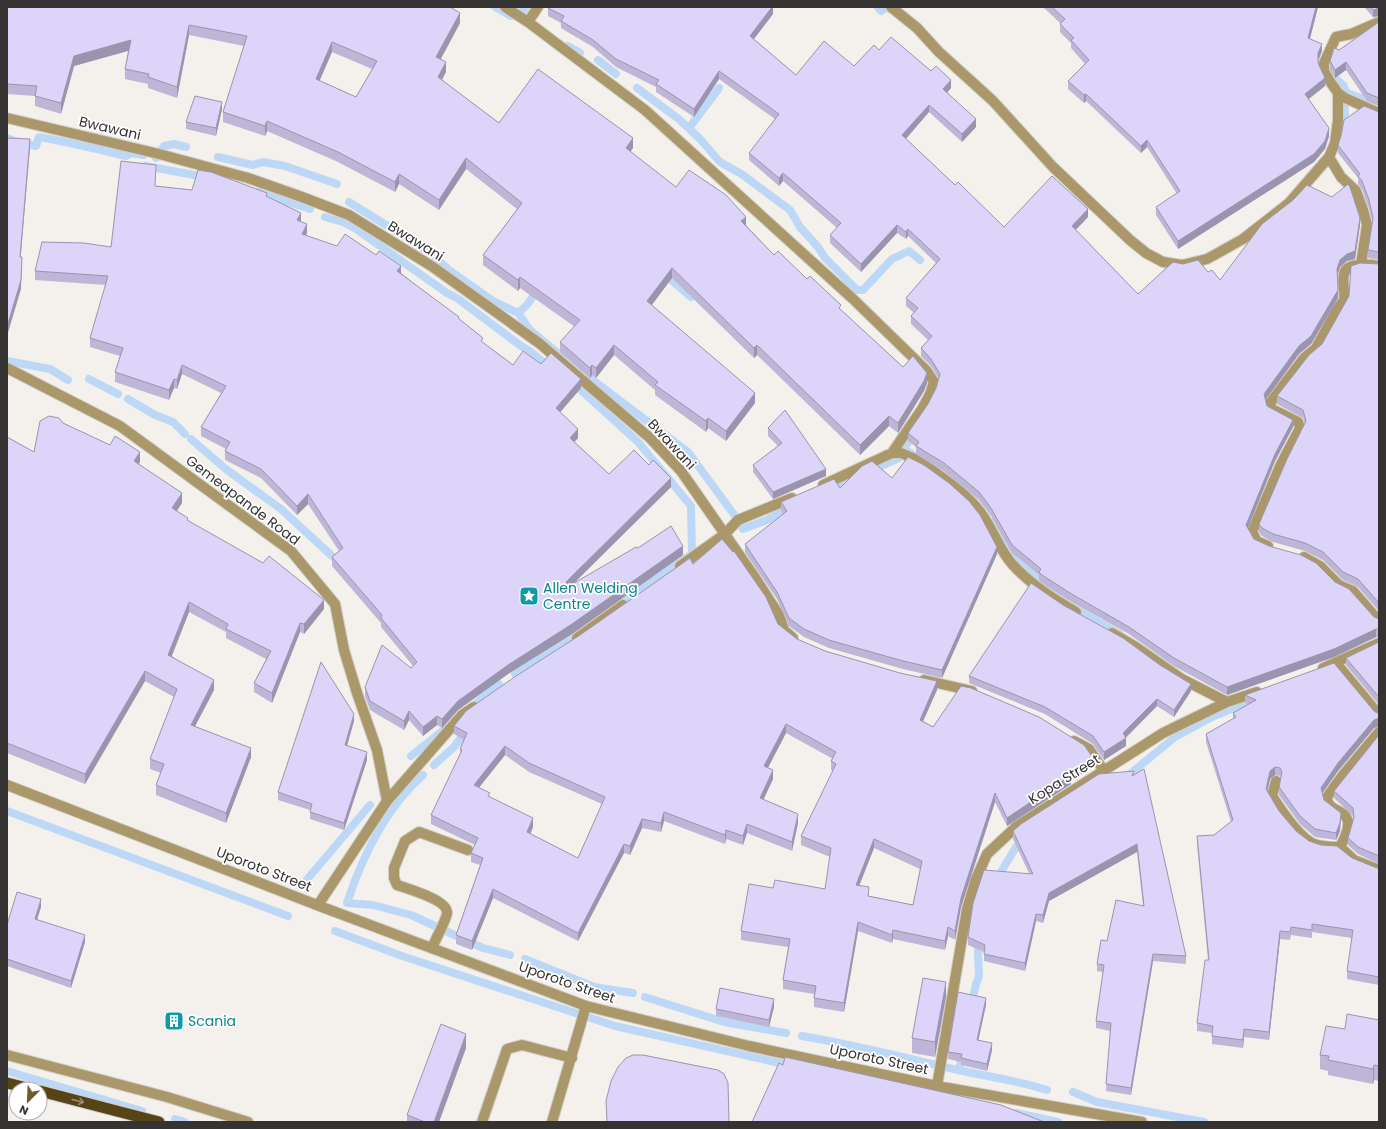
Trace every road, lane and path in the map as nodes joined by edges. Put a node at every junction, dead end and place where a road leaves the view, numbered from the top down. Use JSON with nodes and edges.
{"nodes":[{"id":1,"x":505,"y":7,"type":"edge"},
{"id":2,"x":538,"y":7,"type":"edge"},
{"id":3,"x":891,"y":7,"type":"edge"},
{"id":4,"x":528,"y":22,"type":"junction"},
{"id":5,"x":1379,"y":22,"type":"edge"},
{"id":6,"x":1338,"y":93,"type":"junction"},
{"id":7,"x":1379,"y":113,"type":"edge"},
{"id":8,"x":7,"y":118,"type":"edge"},
{"id":9,"x":1329,"y":157,"type":"junction"},
{"id":10,"x":1361,"y":264,"type":"junction"},
{"id":11,"x":1379,"y":266,"type":"edge"},
{"id":12,"x":7,"y":368,"type":"edge"},
{"id":13,"x":892,"y":453,"type":"junction"},
{"id":14,"x":725,"y":534,"type":"junction"},
{"id":15,"x":1277,"y":551,"type":"edge"},
{"id":16,"x":1292,"y":554,"type":"edge"},
{"id":17,"x":674,"y":570,"type":"edge"},
{"id":18,"x":629,"y":601,"type":"edge"},
{"id":19,"x":1085,"y":617,"type":"edge"},
{"id":20,"x":1379,"y":621,"type":"edge"},
{"id":21,"x":1101,"y":626,"type":"edge"},
{"id":22,"x":569,"y":643,"type":"edge"},
{"id":23,"x":801,"y":643,"type":"edge"},
{"id":24,"x":1379,"y":643,"type":"edge"},
{"id":25,"x":1336,"y":663,"type":"junction"},
{"id":26,"x":1316,"y":671,"type":"edge"},
{"id":27,"x":916,"y":678,"type":"edge"},
{"id":28,"x":1269,"y":688,"type":"edge"},
{"id":29,"x":979,"y":693,"type":"edge"},
{"id":30,"x":481,"y":702,"type":"edge"},
{"id":31,"x":1227,"y":702,"type":"junction"},
{"id":32,"x":1379,"y":715,"type":"edge"},
{"id":33,"x":1379,"y":732,"type":"edge"},
{"id":34,"x":1068,"y":736,"type":"edge"},
{"id":35,"x":1104,"y":770,"type":"junction"},
{"id":36,"x":1276,"y":780,"type":"dead end"},
{"id":37,"x":7,"y":785,"type":"edge"},
{"id":38,"x":388,"y":801,"type":"junction"},
{"id":39,"x":1340,"y":848,"type":"junction"},
{"id":40,"x":468,"y":850,"type":"dead end"},
{"id":41,"x":1379,"y":870,"type":"edge"},
{"id":42,"x":318,"y":905,"type":"junction"},
{"id":43,"x":432,"y":948,"type":"junction"},
{"id":44,"x":586,"y":1006,"type":"junction"},
{"id":45,"x":7,"y":1055,"type":"edge"},
{"id":46,"x":572,"y":1058,"type":"junction"},
{"id":47,"x":937,"y":1086,"type":"junction"},
{"id":48,"x":48,"y":1093,"type":"edge"},
{"id":49,"x":159,"y":1122,"type":"edge"},
{"id":50,"x":248,"y":1122,"type":"edge"},
{"id":51,"x":482,"y":1122,"type":"edge"},
{"id":52,"x":552,"y":1122,"type":"edge"},
{"id":53,"x":1142,"y":1122,"type":"edge"}],
"edges":[{"from":1,"to":4,"type":"street"},
{"from":2,"to":4,"type":"street"},
{"from":3,"to":9,"type":"street"},
{"from":4,"to":13,"type":"street"},
{"from":5,"to":6,"type":"street"},
{"from":6,"to":7,"type":"street"},
{"from":6,"to":9,"type":"street"},
{"from":8,"to":14,"type":"street","name":"Bwawani"},
{"from":9,"to":10,"type":"street"},
{"from":10,"to":11,"type":"street"},
{"from":10,"to":15,"type":"street"},
{"from":12,"to":38,"type":"street","name":"Gemeapande Road"},
{"from":13,"to":14,"type":"street"},
{"from":13,"to":19,"type":"street"},
{"from":14,"to":17,"type":"street"},
{"from":14,"to":23,"type":"street","name":"Bwawani"},
{"from":16,"to":20,"type":"street"},
{"from":18,"to":22,"type":"street"},
{"from":21,"to":31,"type":"street"},
{"from":24,"to":25,"type":"street"},
{"from":25,"to":26,"type":"street"},
{"from":25,"to":32,"type":"street"},
{"from":27,"to":29,"type":"street"},
{"from":28,"to":31,"type":"street","name":"Kopa Street"},
{"from":30,"to":38,"type":"street"},
{"from":31,"to":35,"type":"street","name":"Kopa Street"},
{"from":33,"to":39,"type":"street"},
{"from":34,"to":35,"type":"street"},
{"from":35,"to":47,"type":"street","name":"Kopa Street"},
{"from":36,"to":39,"type":"street"},
{"from":37,"to":42,"type":"street","name":"Uporoto Street"},
{"from":38,"to":42,"type":"street"},
{"from":39,"to":41,"type":"street"},
{"from":40,"to":43,"type":"street"},
{"from":42,"to":43,"type":"street","name":"Uporoto Street"},
{"from":43,"to":44,"type":"street","name":"Uporoto Street"},
{"from":44,"to":46,"type":"street"},
{"from":44,"to":47,"type":"street","name":"Uporoto Street"},
{"from":45,"to":50,"type":"street"},
{"from":46,"to":51,"type":"street"},
{"from":46,"to":52,"type":"street"},
{"from":47,"to":53,"type":"street","name":"Uporoto Street"},
{"from":48,"to":49,"type":"highway","one_way":true}]}
